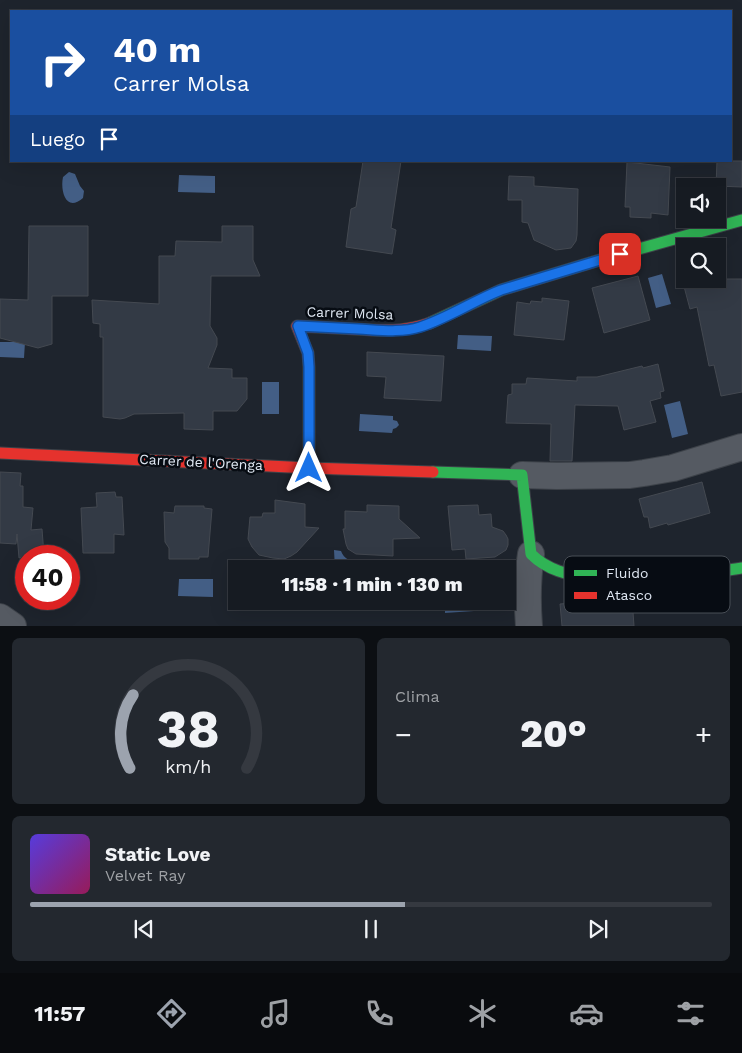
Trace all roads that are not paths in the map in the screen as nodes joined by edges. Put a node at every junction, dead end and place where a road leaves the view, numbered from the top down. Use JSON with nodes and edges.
{"nodes":[{"id":1,"x":742,"y":220,"type":"edge"},
{"id":2,"x":742,"y":447,"type":"edge"},
{"id":3,"x":0,"y":453,"type":"edge"},
{"id":4,"x":309,"y":468,"type":"junction"},
{"id":5,"x":522,"y":475,"type":"junction"},
{"id":6,"x":531,"y":554,"type":"junction"},
{"id":7,"x":564,"y":572,"type":"edge"},
{"id":8,"x":0,"y":618,"type":"edge"},
{"id":9,"x":13,"y":626,"type":"edge"},
{"id":10,"x":529,"y":626,"type":"edge"}],
"edges":[{"from":1,"to":4,"type":"street","name":"Carrer Molsa"},
{"from":2,"to":5,"type":"street","name":"Carrer de l'Orenga"},
{"from":3,"to":4,"type":"street","name":"Carrer de l'Orenga"},
{"from":4,"to":5,"type":"street","name":"Carrer de l'Orenga"},
{"from":5,"to":6,"type":"street"},
{"from":6,"to":7,"type":"street"},
{"from":6,"to":10,"type":"street"},
{"from":8,"to":9,"type":"street"}]}
